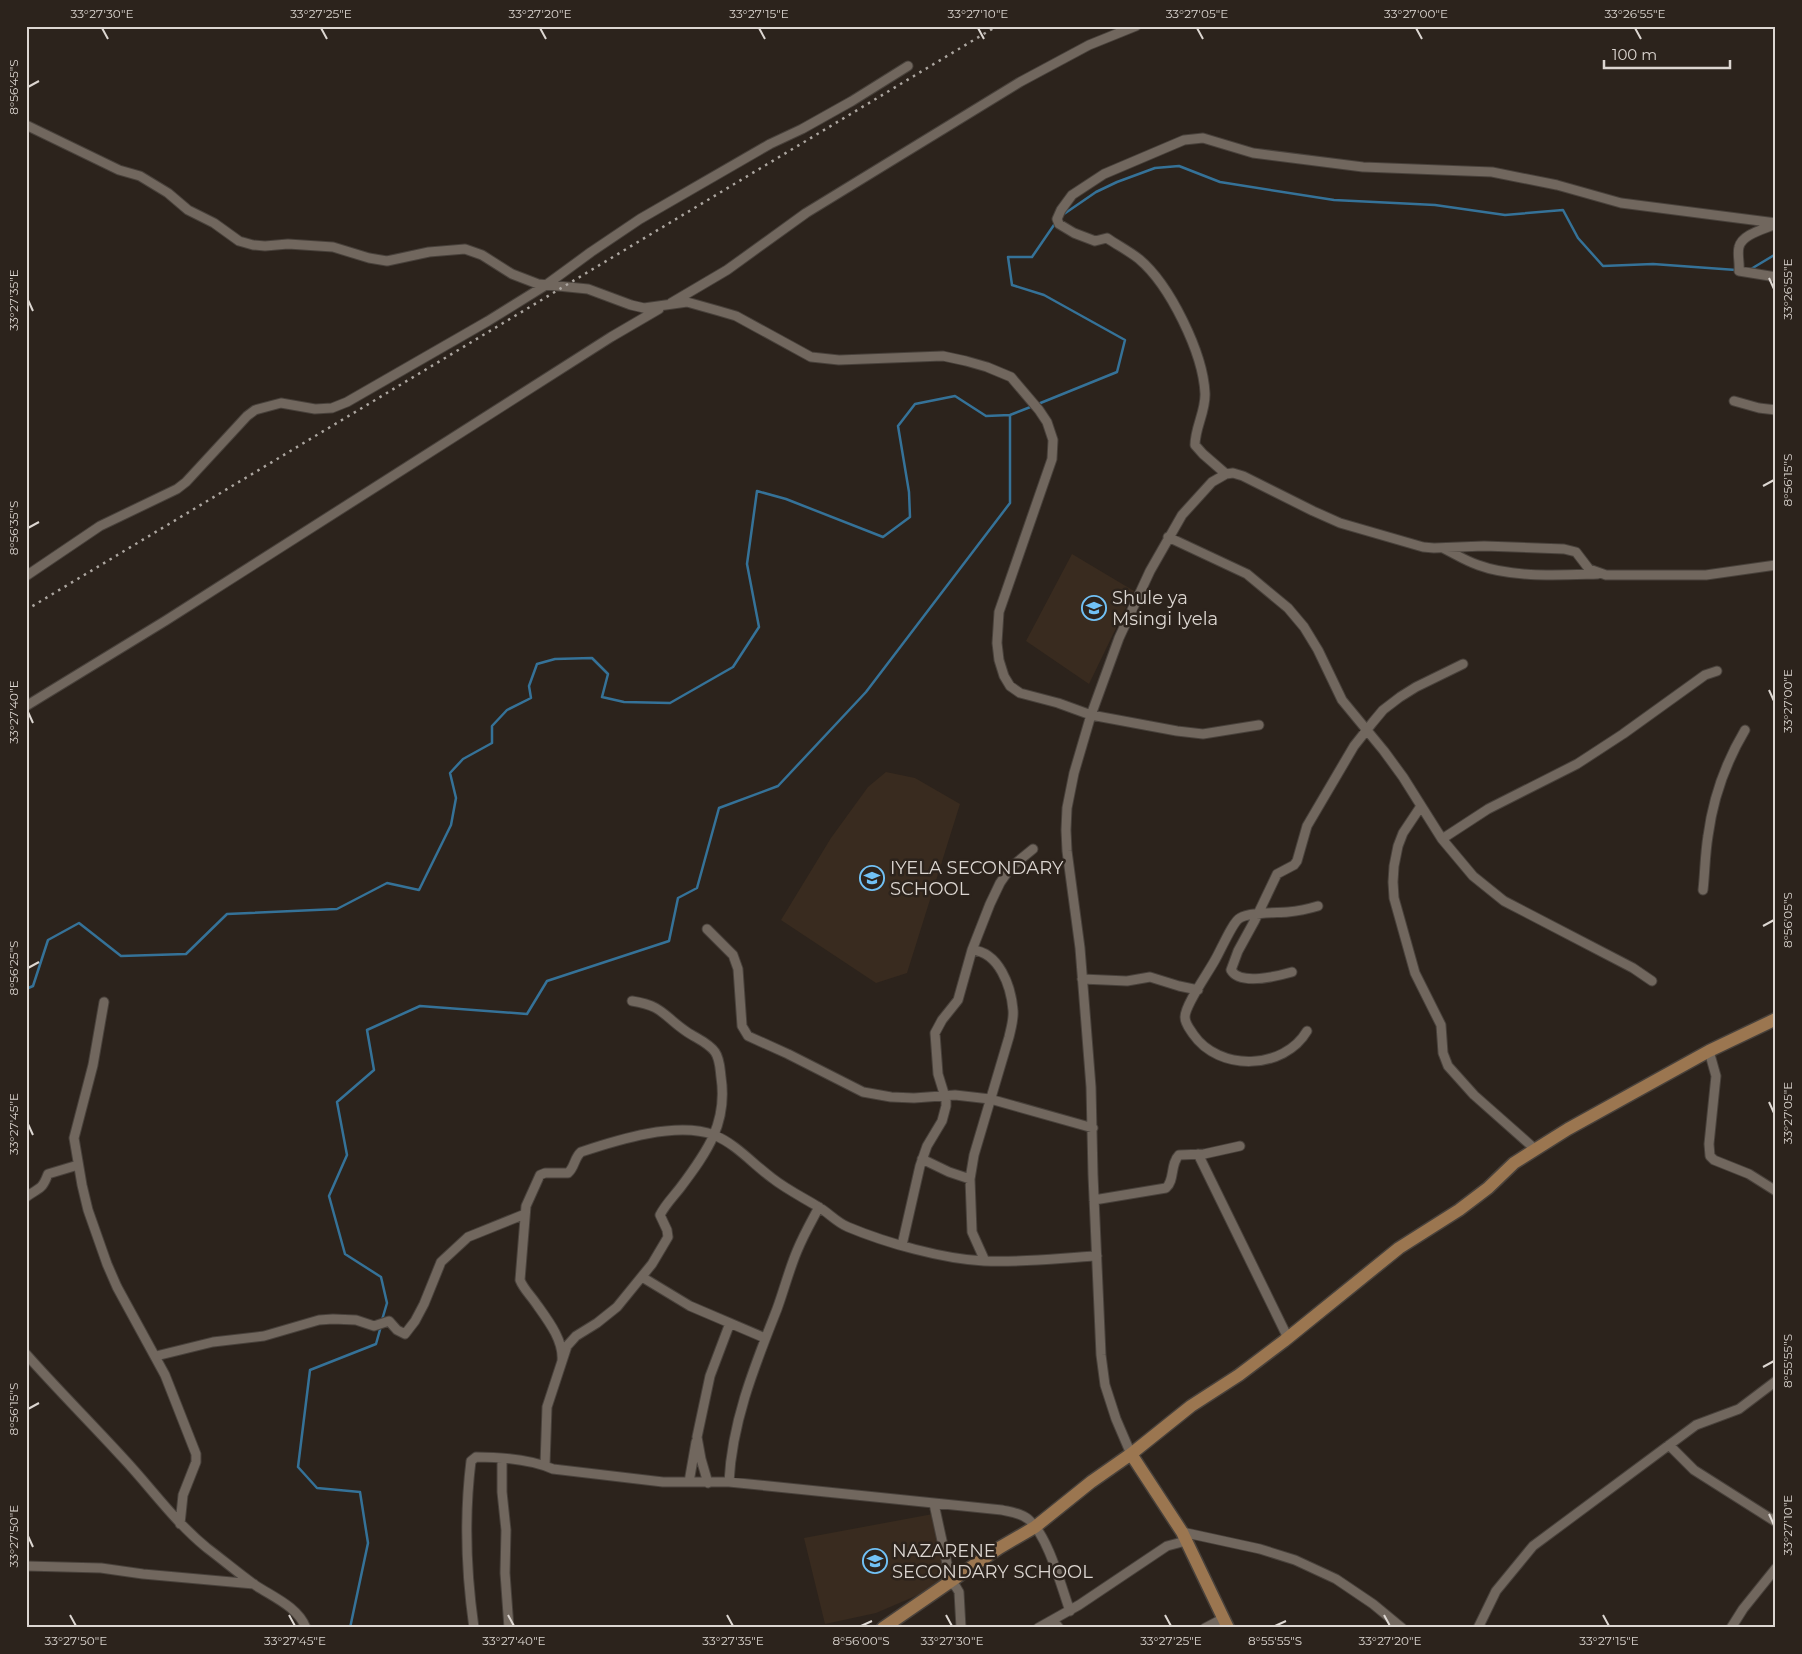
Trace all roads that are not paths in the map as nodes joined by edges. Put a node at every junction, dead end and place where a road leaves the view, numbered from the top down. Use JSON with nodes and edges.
{"nodes":[{"id":1,"x":1136,"y":26,"type":"edge"},
{"id":2,"x":908,"y":66,"type":"dead end"},
{"id":3,"x":26,"y":124,"type":"edge"},
{"id":4,"x":1776,"y":223,"type":"edge"},
{"id":5,"x":1776,"y":277,"type":"edge"},
{"id":6,"x":546,"y":285,"type":"junction"},
{"id":7,"x":666,"y":305,"type":"junction"},
{"id":8,"x":1734,"y":401,"type":"dead end"},
{"id":9,"x":1776,"y":410,"type":"edge"},
{"id":10,"x":1226,"y":474,"type":"junction"},
{"id":11,"x":1168,"y":537,"type":"junction"},
{"id":12,"x":1443,"y":548,"type":"junction"},
{"id":13,"x":1776,"y":565,"type":"edge"},
{"id":14,"x":1600,"y":574,"type":"junction"},
{"id":15,"x":26,"y":576,"type":"edge"},
{"id":16,"x":1463,"y":664,"type":"dead end"},
{"id":17,"x":1717,"y":671,"type":"dead end"},
{"id":18,"x":26,"y":706,"type":"edge"},
{"id":19,"x":1091,"y":715,"type":"junction"},
{"id":20,"x":1259,"y":725,"type":"dead end"},
{"id":21,"x":1367,"y":729,"type":"junction"},
{"id":22,"x":1745,"y":730,"type":"dead end"},
{"id":23,"x":1421,"y":806,"type":"junction"},
{"id":24,"x":1442,"y":838,"type":"junction"},
{"id":25,"x":1033,"y":849,"type":"dead end"},
{"id":26,"x":1704,"y":890,"type":"dead end"},
{"id":27,"x":1318,"y":906,"type":"dead end"},
{"id":28,"x":1258,"y":915,"type":"junction"},
{"id":29,"x":707,"y":929,"type":"dead end"},
{"id":30,"x":972,"y":950,"type":"junction"},
{"id":31,"x":1292,"y":972,"type":"dead end"},
{"id":32,"x":1082,"y":979,"type":"junction"},
{"id":33,"x":1652,"y":981,"type":"dead end"},
{"id":34,"x":1198,"y":990,"type":"junction"},
{"id":35,"x":632,"y":1001,"type":"dead end"},
{"id":36,"x":104,"y":1002,"type":"dead end"},
{"id":37,"x":1776,"y":1020,"type":"edge"},
{"id":38,"x":1308,"y":1031,"type":"dead end"},
{"id":39,"x":1709,"y":1051,"type":"junction"},
{"id":40,"x":945,"y":1096,"type":"junction"},
{"id":41,"x":990,"y":1099,"type":"junction"},
{"id":42,"x":1093,"y":1128,"type":"junction"},
{"id":43,"x":714,"y":1135,"type":"junction"},
{"id":44,"x":1240,"y":1146,"type":"dead end"},
{"id":45,"x":1535,"y":1150,"type":"junction"},
{"id":46,"x":1198,"y":1154,"type":"junction"},
{"id":47,"x":922,"y":1159,"type":"junction"},
{"id":48,"x":78,"y":1165,"type":"junction"},
{"id":49,"x":970,"y":1179,"type":"junction"},
{"id":50,"x":1776,"y":1191,"type":"edge"},
{"id":51,"x":26,"y":1197,"type":"edge"},
{"id":52,"x":1094,"y":1200,"type":"junction"},
{"id":53,"x":819,"y":1207,"type":"junction"},
{"id":54,"x":525,"y":1214,"type":"junction"},
{"id":55,"x":902,"y":1245,"type":"junction"},
{"id":56,"x":1097,"y":1256,"type":"junction"},
{"id":57,"x":984,"y":1261,"type":"junction"},
{"id":58,"x":642,"y":1278,"type":"junction"},
{"id":59,"x":730,"y":1323,"type":"junction"},
{"id":60,"x":765,"y":1338,"type":"junction"},
{"id":61,"x":1288,"y":1338,"type":"junction"},
{"id":62,"x":26,"y":1354,"type":"edge"},
{"id":63,"x":156,"y":1356,"type":"junction"},
{"id":64,"x":562,"y":1361,"type":"junction"},
{"id":65,"x":1776,"y":1381,"type":"edge"},
{"id":66,"x":697,"y":1437,"type":"junction"},
{"id":67,"x":1669,"y":1444,"type":"junction"},
{"id":68,"x":1131,"y":1454,"type":"junction"},
{"id":69,"x":502,"y":1459,"type":"junction"},
{"id":70,"x":545,"y":1465,"type":"junction"},
{"id":71,"x":689,"y":1482,"type":"junction"},
{"id":72,"x":729,"y":1482,"type":"junction"},
{"id":73,"x":708,"y":1483,"type":"junction"},
{"id":74,"x":934,"y":1504,"type":"junction"},
{"id":75,"x":1776,"y":1522,"type":"edge"},
{"id":76,"x":180,"y":1524,"type":"junction"},
{"id":77,"x":1035,"y":1527,"type":"junction"},
{"id":78,"x":1184,"y":1536,"type":"junction"},
{"id":79,"x":26,"y":1566,"type":"edge"},
{"id":80,"x":1776,"y":1568,"type":"edge"},
{"id":81,"x":951,"y":1582,"type":"junction"},
{"id":82,"x":254,"y":1584,"type":"junction"},
{"id":83,"x":1070,"y":1610,"type":"junction"},
{"id":84,"x":1053,"y":1620,"type":"junction"},
{"id":85,"x":1226,"y":1623,"type":"edge"},
{"id":86,"x":303,"y":1627,"type":"edge"},
{"id":87,"x":474,"y":1628,"type":"edge"},
{"id":88,"x":509,"y":1628,"type":"edge"},
{"id":89,"x":883,"y":1628,"type":"edge"},
{"id":90,"x":961,"y":1628,"type":"edge"},
{"id":91,"x":1038,"y":1628,"type":"edge"},
{"id":92,"x":1059,"y":1628,"type":"edge"},
{"id":93,"x":1205,"y":1628,"type":"edge"},
{"id":94,"x":1402,"y":1628,"type":"edge"},
{"id":95,"x":1478,"y":1628,"type":"edge"},
{"id":96,"x":1731,"y":1628,"type":"edge"}],
"edges":[{"from":1,"to":7,"type":"street"},
{"from":2,"to":6,"type":"street"},
{"from":3,"to":6,"type":"street"},
{"from":4,"to":5,"type":"street"},
{"from":4,"to":10,"type":"street"},
{"from":6,"to":7,"type":"street"},
{"from":6,"to":15,"type":"street"},
{"from":7,"to":18,"type":"street"},
{"from":7,"to":19,"type":"street"},
{"from":8,"to":9,"type":"street"},
{"from":10,"to":11,"type":"street"},
{"from":10,"to":12,"type":"street"},
{"from":11,"to":19,"type":"street"},
{"from":11,"to":21,"type":"street"},
{"from":12,"to":14,"type":"street"},
{"from":12,"to":14,"type":"street"},
{"from":13,"to":14,"type":"street"},
{"from":16,"to":21,"type":"street"},
{"from":17,"to":24,"type":"street"},
{"from":19,"to":20,"type":"street"},
{"from":19,"to":32,"type":"street"},
{"from":21,"to":23,"type":"street"},
{"from":21,"to":28,"type":"street"},
{"from":22,"to":26,"type":"street"},
{"from":23,"to":24,"type":"street"},
{"from":23,"to":45,"type":"street"},
{"from":24,"to":33,"type":"street"},
{"from":25,"to":30,"type":"street"},
{"from":27,"to":28,"type":"street"},
{"from":28,"to":31,"type":"street"},
{"from":28,"to":34,"type":"street"},
{"from":29,"to":40,"type":"street"},
{"from":30,"to":40,"type":"street"},
{"from":30,"to":41,"type":"street"},
{"from":32,"to":34,"type":"street"},
{"from":32,"to":42,"type":"street"},
{"from":34,"to":38,"type":"street"},
{"from":35,"to":43,"type":"street"},
{"from":36,"to":48,"type":"street"},
{"from":37,"to":39,"type":"street"},
{"from":39,"to":45,"type":"street"},
{"from":39,"to":50,"type":"street"},
{"from":40,"to":41,"type":"street"},
{"from":40,"to":47,"type":"street"},
{"from":41,"to":42,"type":"street"},
{"from":41,"to":49,"type":"street"},
{"from":42,"to":52,"type":"street"},
{"from":43,"to":53,"type":"street"},
{"from":43,"to":54,"type":"street"},
{"from":43,"to":58,"type":"street"},
{"from":44,"to":46,"type":"street"},
{"from":45,"to":61,"type":"street"},
{"from":46,"to":52,"type":"street"},
{"from":46,"to":61,"type":"street"},
{"from":47,"to":49,"type":"street"},
{"from":47,"to":55,"type":"street"},
{"from":48,"to":51,"type":"street"},
{"from":48,"to":63,"type":"street"},
{"from":49,"to":57,"type":"street"},
{"from":52,"to":56,"type":"street"},
{"from":53,"to":55,"type":"street"},
{"from":53,"to":60,"type":"street"},
{"from":54,"to":63,"type":"street"},
{"from":54,"to":64,"type":"street"},
{"from":55,"to":57,"type":"street"},
{"from":56,"to":57,"type":"street"},
{"from":56,"to":68,"type":"street"},
{"from":58,"to":59,"type":"street"},
{"from":58,"to":64,"type":"street"},
{"from":59,"to":60,"type":"street"},
{"from":59,"to":66,"type":"street"},
{"from":60,"to":72,"type":"street"},
{"from":61,"to":68,"type":"street"},
{"from":62,"to":76,"type":"street"},
{"from":63,"to":76,"type":"street"},
{"from":64,"to":70,"type":"street"},
{"from":65,"to":67,"type":"street"},
{"from":66,"to":71,"type":"street"},
{"from":66,"to":73,"type":"street"},
{"from":67,"to":75,"type":"street"},
{"from":67,"to":95,"type":"street"},
{"from":68,"to":77,"type":"street"},
{"from":68,"to":78,"type":"street"},
{"from":69,"to":70,"type":"street"},
{"from":69,"to":87,"type":"street"},
{"from":69,"to":88,"type":"street"},
{"from":70,"to":71,"type":"street"},
{"from":71,"to":73,"type":"street"},
{"from":72,"to":73,"type":"street"},
{"from":72,"to":74,"type":"street"},
{"from":74,"to":77,"type":"street"},
{"from":74,"to":81,"type":"street"},
{"from":76,"to":82,"type":"street"},
{"from":77,"to":81,"type":"street"},
{"from":77,"to":83,"type":"street"},
{"from":78,"to":83,"type":"street"},
{"from":78,"to":85,"type":"street"},
{"from":78,"to":94,"type":"street"},
{"from":79,"to":82,"type":"street"},
{"from":80,"to":96,"type":"street"},
{"from":81,"to":89,"type":"street"},
{"from":81,"to":90,"type":"street"},
{"from":82,"to":86,"type":"street"},
{"from":83,"to":84,"type":"street"},
{"from":84,"to":91,"type":"street"},
{"from":84,"to":92,"type":"street"},
{"from":85,"to":93,"type":"street"}]}
